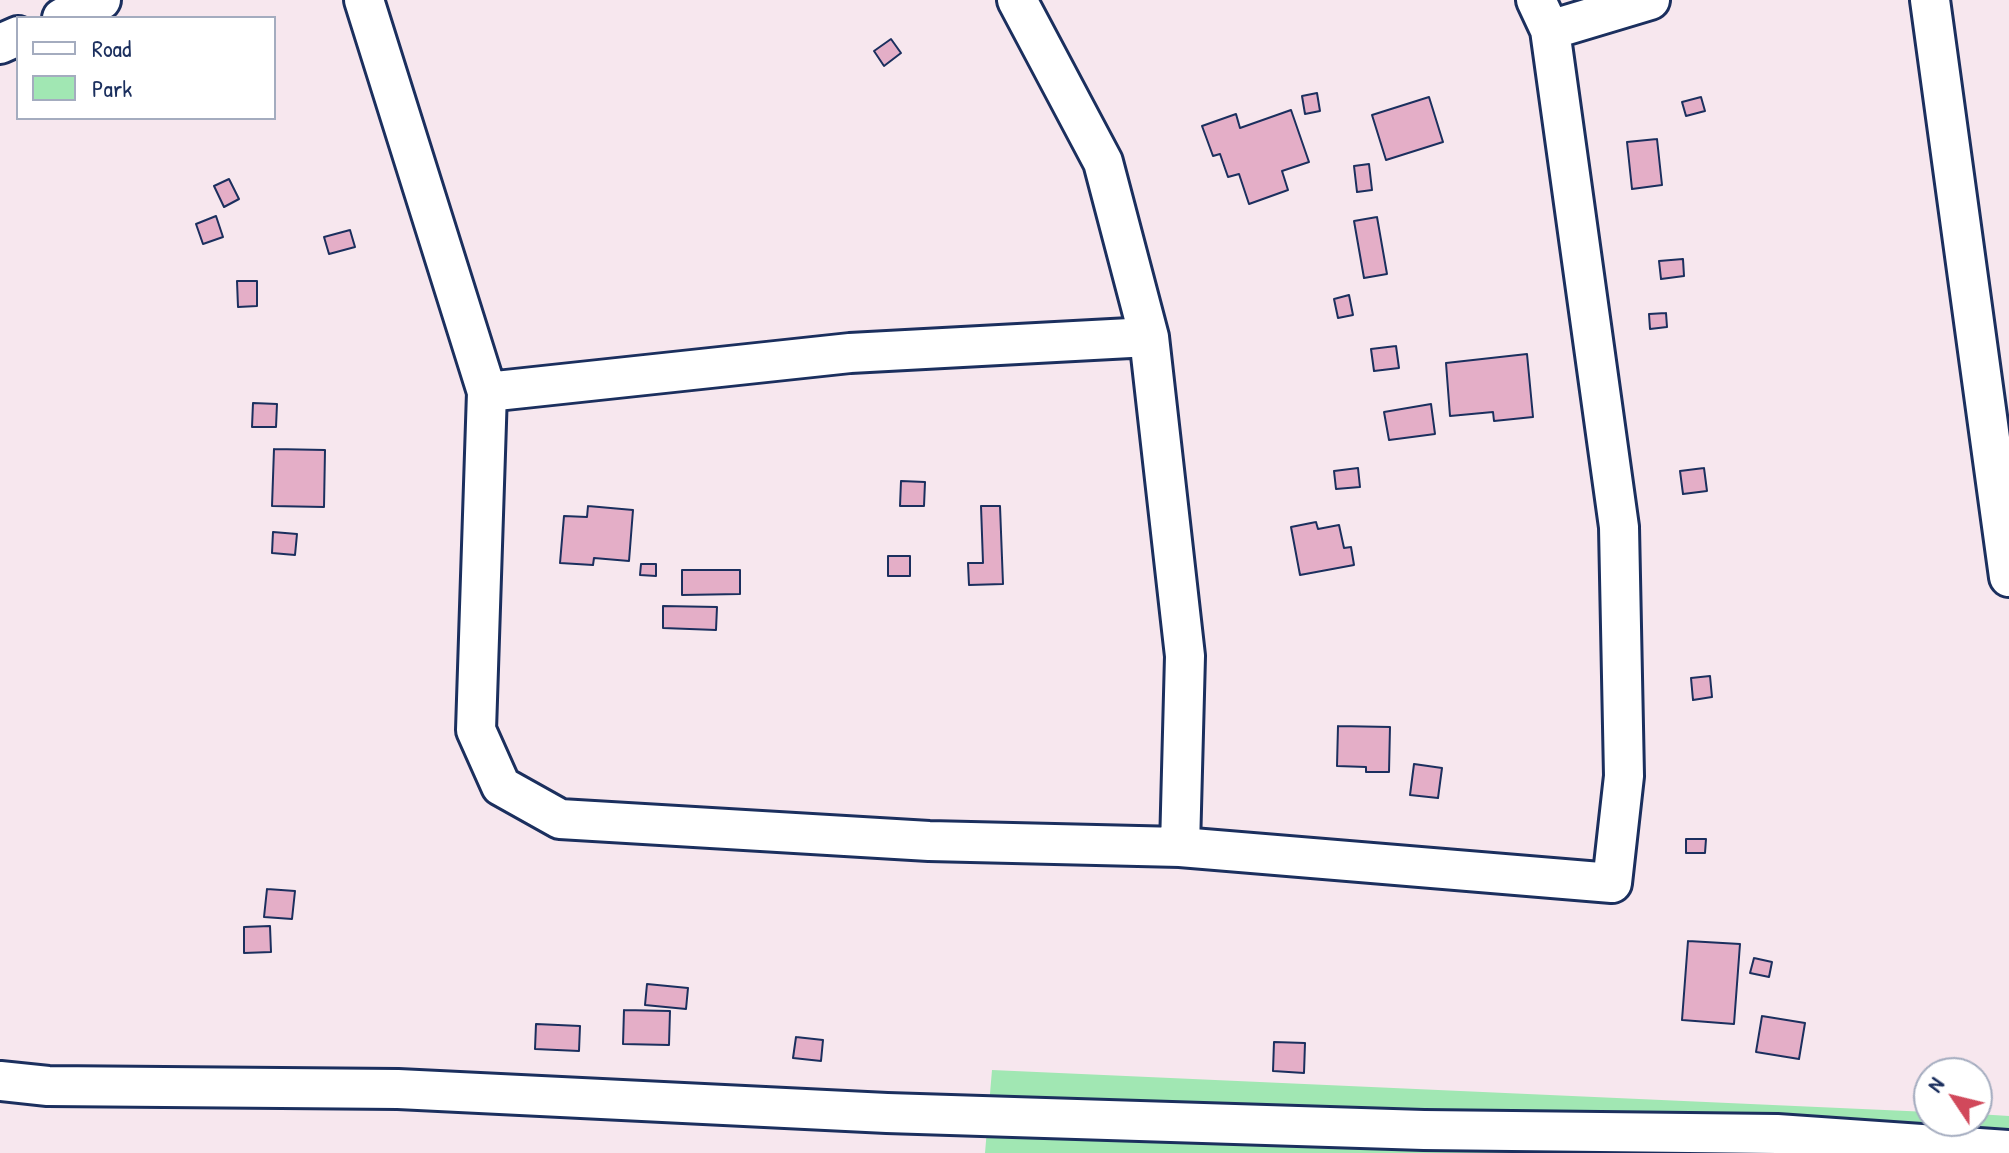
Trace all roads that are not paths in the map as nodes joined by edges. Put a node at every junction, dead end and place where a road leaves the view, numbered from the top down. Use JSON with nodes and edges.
{"nodes":[{"id":1,"x":101,"y":0,"type":"edge"},
{"id":2,"x":364,"y":0,"type":"edge"},
{"id":3,"x":1017,"y":0,"type":"edge"},
{"id":4,"x":1650,"y":0,"type":"edge"},
{"id":5,"x":1930,"y":0,"type":"edge"},
{"id":6,"x":1543,"y":15,"type":"edge"},
{"id":7,"x":66,"y":16,"type":"edge"},
{"id":8,"x":1149,"y":337,"type":"junction"},
{"id":9,"x":487,"y":392,"type":"junction"},
{"id":10,"x":2009,"y":577,"type":"edge"},
{"id":11,"x":1180,"y":847,"type":"junction"},
{"id":12,"x":0,"y":1081,"type":"edge"},
{"id":13,"x":2009,"y":1150,"type":"edge"}],
"edges":[{"from":1,"to":7,"type":"street"},
{"from":2,"to":9,"type":"street"},
{"from":3,"to":8,"type":"street"},
{"from":4,"to":6,"type":"street"},
{"from":5,"to":10,"type":"street"},
{"from":6,"to":11,"type":"street"},
{"from":8,"to":9,"type":"street"},
{"from":8,"to":11,"type":"street"},
{"from":9,"to":11,"type":"street"},
{"from":12,"to":13,"type":"street"}]}
